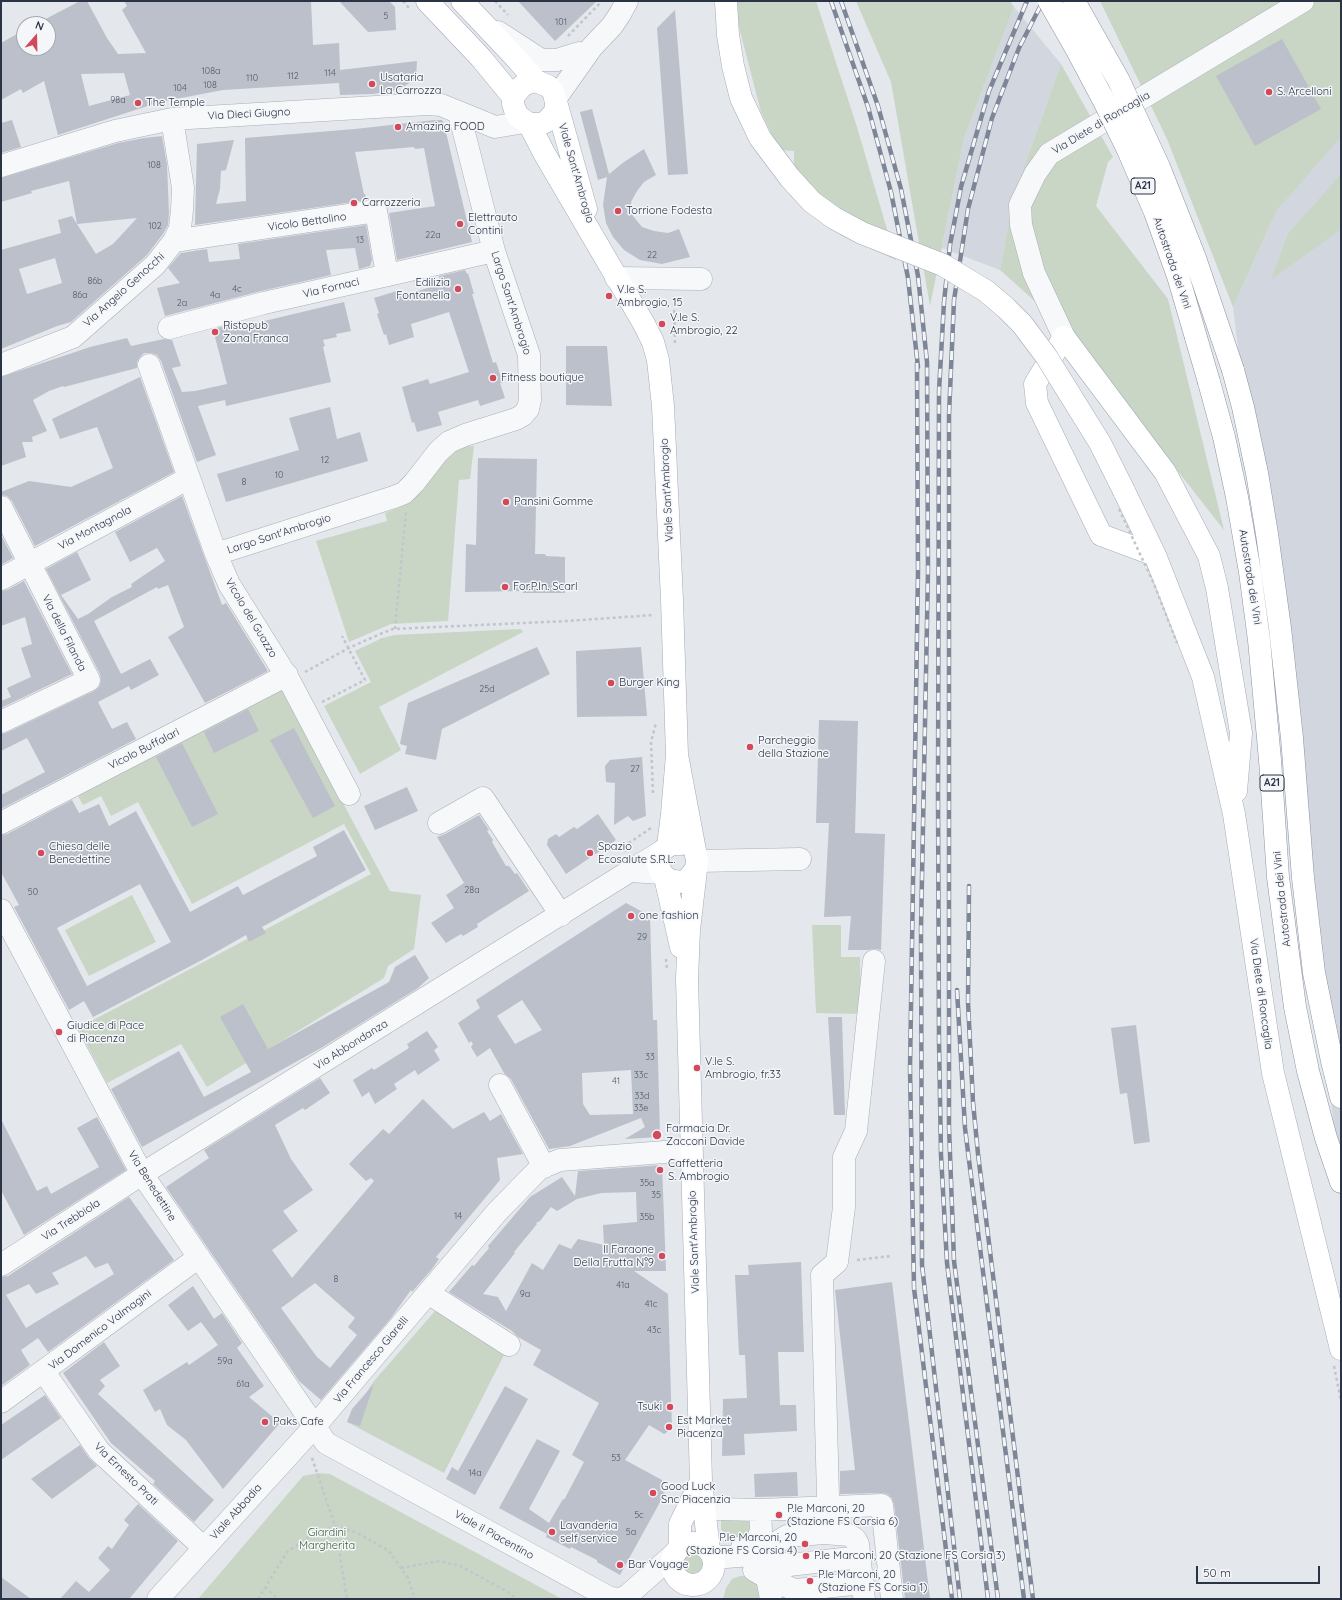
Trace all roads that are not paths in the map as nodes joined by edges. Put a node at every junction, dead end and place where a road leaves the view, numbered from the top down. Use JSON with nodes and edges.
{"nodes":[{"id":1,"x":427,"y":1,"type":"edge"},
{"id":2,"x":462,"y":1,"type":"edge"},
{"id":3,"x":626,"y":1,"type":"edge"},
{"id":4,"x":1049,"y":1,"type":"edge"},
{"id":5,"x":1074,"y":1,"type":"edge"},
{"id":6,"x":1303,"y":1,"type":"edge"},
{"id":7,"x":726,"y":2,"type":"edge"},
{"id":8,"x":476,"y":17,"type":"junction"},
{"id":9,"x":579,"y":46,"type":"junction"},
{"id":10,"x":539,"y":82,"type":"junction"},
{"id":11,"x":513,"y":100,"type":"junction"},
{"id":12,"x":556,"y":102,"type":"junction"},
{"id":13,"x":459,"y":113,"type":"junction"},
{"id":14,"x":172,"y":119,"type":"junction"},
{"id":15,"x":527,"y":123,"type":"junction"},
{"id":16,"x":500,"y":126,"type":"junction"},
{"id":17,"x":1,"y":166,"type":"edge"},
{"id":18,"x":594,"y":241,"type":"junction"},
{"id":19,"x":174,"y":242,"type":"junction"},
{"id":20,"x":494,"y":251,"type":"junction"},
{"id":21,"x":387,"y":275,"type":"junction"},
{"id":22,"x":616,"y":278,"type":"junction"},
{"id":23,"x":701,"y":279,"type":"dead end"},
{"id":24,"x":169,"y":328,"type":"dead end"},
{"id":25,"x":1064,"y":336,"type":"junction"},
{"id":26,"x":1,"y":365,"type":"edge"},
{"id":27,"x":149,"y":365,"type":"dead end"},
{"id":28,"x":190,"y":478,"type":"junction"},
{"id":29,"x":1,"y":507,"type":"edge"},
{"id":30,"x":1146,"y":552,"type":"junction"},
{"id":31,"x":216,"y":554,"type":"junction"},
{"id":32,"x":28,"y":564,"type":"junction"},
{"id":33,"x":1,"y":579,"type":"edge"},
{"id":34,"x":297,"y":676,"type":"junction"},
{"id":35,"x":1,"y":722,"type":"edge"},
{"id":36,"x":677,"y":755,"type":"junction"},
{"id":37,"x":349,"y":794,"type":"dead end"},
{"id":38,"x":1234,"y":814,"type":"junction"},
{"id":39,"x":1,"y":823,"type":"edge"},
{"id":40,"x":439,"y":823,"type":"dead end"},
{"id":41,"x":665,"y":849,"type":"junction"},
{"id":42,"x":800,"y":859,"type":"dead end"},
{"id":43,"x":696,"y":861,"type":"junction"},
{"id":44,"x":630,"y":871,"type":"junction"},
{"id":45,"x":663,"y":875,"type":"junction"},
{"id":46,"x":1,"y":910,"type":"edge"},
{"id":47,"x":561,"y":915,"type":"junction"},
{"id":48,"x":874,"y":962,"type":"dead end"},
{"id":49,"x":687,"y":979,"type":"junction"},
{"id":50,"x":500,"y":1086,"type":"dead end"},
{"id":51,"x":1341,"y":1097,"type":"edge"},
{"id":52,"x":691,"y":1150,"type":"junction"},
{"id":53,"x":544,"y":1167,"type":"junction"},
{"id":54,"x":142,"y":1174,"type":"junction"},
{"id":55,"x":1341,"y":1182,"type":"edge"},
{"id":56,"x":199,"y":1257,"type":"junction"},
{"id":57,"x":1,"y":1265,"type":"edge"},
{"id":58,"x":428,"y":1293,"type":"junction"},
{"id":59,"x":509,"y":1345,"type":"dead end"},
{"id":60,"x":1341,"y":1349,"type":"edge"},
{"id":61,"x":44,"y":1372,"type":"junction"},
{"id":62,"x":1,"y":1402,"type":"edge"},
{"id":63,"x":315,"y":1426,"type":"junction"},
{"id":64,"x":701,"y":1481,"type":"junction"},
{"id":65,"x":828,"y":1507,"type":"junction"},
{"id":66,"x":718,"y":1509,"type":"dead end"},
{"id":67,"x":760,"y":1510,"type":"junction"},
{"id":68,"x":829,"y":1533,"type":"junction"},
{"id":69,"x":204,"y":1548,"type":"junction"},
{"id":70,"x":676,"y":1551,"type":"junction"},
{"id":71,"x":731,"y":1555,"type":"junction"},
{"id":72,"x":861,"y":1570,"type":"edge"},
{"id":73,"x":698,"y":1590,"type":"edge"},
{"id":74,"x":158,"y":1599,"type":"edge"},
{"id":75,"x":771,"y":1599,"type":"edge"},
{"id":76,"x":795,"y":1599,"type":"edge"},
{"id":77,"x":841,"y":1599,"type":"edge"},
{"id":78,"x":892,"y":1599,"type":"edge"}],
"edges":[{"from":1,"to":11,"type":"main road","name":"Viale Sant'Ambrogio"},
{"from":2,"to":8,"type":"main road","name":"Viale Sant'Ambrogio"},
{"from":3,"to":9,"type":"street"},
{"from":4,"to":55,"type":"main road","name":"Autostrada dei Vini","number":"A21","bridge":true},
{"from":5,"to":51,"type":"main road","name":"Autostrada dei Vini","number":"A21","bridge":true},
{"from":6,"to":25,"type":"street","name":"Via Diete di Roncaglia"},
{"from":7,"to":30,"type":"main road","name":"Via Diete di Roncaglia","bridge":true},
{"from":8,"to":9,"type":"street"},
{"from":8,"to":10,"type":"main road","name":"Viale Sant'Ambrogio"},
{"from":9,"to":10,"type":"street"},
{"from":9,"to":12,"type":"street"},
{"from":10,"to":11,"type":"main road"},
{"from":10,"to":12,"type":"main road","name":"Viale Sant'Ambrogio"},
{"from":11,"to":15,"type":"main road","name":"Viale Sant'Ambrogio"},
{"from":11,"to":16,"type":"street"},
{"from":12,"to":15,"type":"main road","name":"Viale Sant'Ambrogio"},
{"from":12,"to":18,"type":"main road","name":"Viale Sant'Ambrogio"},
{"from":13,"to":14,"type":"street","name":"Via Dieci Giugno"},
{"from":13,"to":16,"type":"street","name":"Via Dieci Giugno"},
{"from":13,"to":20,"type":"street","name":"Largo Sant'Ambrogio"},
{"from":14,"to":17,"type":"street","name":"Via Dieci Giugno"},
{"from":14,"to":19,"type":"street","name":"Via Angelo Genocchi"},
{"from":15,"to":16,"type":"street","name":"Via Dieci Giugno"},
{"from":15,"to":18,"type":"main road","name":"Viale Sant'Ambrogio"},
{"from":18,"to":22,"type":"main road","name":"Viale Sant'Ambrogio"},
{"from":19,"to":21,"type":"street","name":"Vicolo Bettolino"},
{"from":19,"to":26,"type":"street","name":"Via Angelo Genocchi"},
{"from":20,"to":21,"type":"street","name":"Via Fornaci"},
{"from":20,"to":31,"type":"street","name":"Largo Sant'Ambrogio"},
{"from":21,"to":24,"type":"street","name":"Via Fornaci"},
{"from":22,"to":23,"type":"street"},
{"from":22,"to":36,"type":"main road","name":"Viale Sant'Ambrogio"},
{"from":25,"to":30,"type":"main road"},
{"from":25,"to":38,"type":"main road"},
{"from":27,"to":28,"type":"street","name":"Vicolo del Guazzo"},
{"from":28,"to":31,"type":"street","name":"Vicolo del Guazzo"},
{"from":28,"to":32,"type":"street","name":"Via Montagnola"},
{"from":29,"to":32,"type":"street"},
{"from":30,"to":38,"type":"main road","name":"Via Diete di Roncaglia"},
{"from":31,"to":34,"type":"street","name":"Vicolo del Guazzo"},
{"from":32,"to":33,"type":"street","name":"Via Montagnola"},
{"from":32,"to":35,"type":"street","name":"Via della Filanda"},
{"from":34,"to":37,"type":"street","name":"Vicolo del Guazzo"},
{"from":34,"to":39,"type":"street","name":"Vicolo Buffalari"},
{"from":36,"to":41,"type":"main road","name":"Viale Sant'Ambrogio"},
{"from":36,"to":43,"type":"main road","name":"Viale Sant'Ambrogio"},
{"from":38,"to":60,"type":"main road","name":"Via Diete di Roncaglia"},
{"from":40,"to":47,"type":"street"},
{"from":41,"to":43,"type":"main road"},
{"from":41,"to":44,"type":"street","name":"Via Abbondanza"},
{"from":41,"to":45,"type":"main road","name":"Viale Sant'Ambrogio"},
{"from":42,"to":43,"type":"street"},
{"from":43,"to":45,"type":"main road"},
{"from":43,"to":49,"type":"main road","name":"Viale Sant'Ambrogio"},
{"from":44,"to":45,"type":"street"},
{"from":44,"to":47,"type":"street","name":"Via Abbondanza"},
{"from":45,"to":49,"type":"main road","name":"Viale Sant'Ambrogio"},
{"from":46,"to":54,"type":"street","name":"Via Benedettine"},
{"from":47,"to":54,"type":"street","name":"Via Abbondanza"},
{"from":48,"to":65,"type":"street"},
{"from":49,"to":52,"type":"main road","name":"Viale Sant'Ambrogio"},
{"from":50,"to":53,"type":"street"},
{"from":52,"to":53,"type":"street","name":"Via Francesco Giarelli"},
{"from":52,"to":64,"type":"main road","name":"Viale Sant'Ambrogio"},
{"from":53,"to":58,"type":"street","name":"Via Francesco Giarelli"},
{"from":54,"to":56,"type":"street","name":"Via Benedettine"},
{"from":54,"to":57,"type":"street","name":"Via Trebbiola"},
{"from":56,"to":61,"type":"street","name":"Via Domenico Valmagini"},
{"from":56,"to":63,"type":"street","name":"Via Benedettine"},
{"from":58,"to":59,"type":"street"},
{"from":58,"to":63,"type":"street","name":"Via Francesco Giarelli"},
{"from":61,"to":62,"type":"street","name":"Via Domenico Valmagini"},
{"from":61,"to":69,"type":"street","name":"Via Ernesto Prati"},
{"from":63,"to":69,"type":"street","name":"Viale Abbadia"},
{"from":63,"to":70,"type":"street","name":"Viale il Piacentino"},
{"from":64,"to":70,"type":"main road","name":"Viale Sant'Ambrogio"},
{"from":64,"to":71,"type":"main road","name":"Viale Sant'Ambrogio"},
{"from":65,"to":67,"type":"street"},
{"from":65,"to":68,"type":"street"},
{"from":65,"to":78,"type":"street"},
{"from":66,"to":67,"type":"street"},
{"from":67,"to":71,"type":"street"},
{"from":68,"to":71,"type":"street"},
{"from":68,"to":72,"type":"street"},
{"from":69,"to":74,"type":"street","name":"Viale Abbadia"},
{"from":70,"to":71,"type":"main road"},
{"from":70,"to":73,"type":"main road","name":"Viale Sant'Ambrogio"},
{"from":71,"to":72,"type":"street"},
{"from":71,"to":72,"type":"street"},
{"from":71,"to":73,"type":"main road","name":"Viale Sant'Ambrogio"},
{"from":71,"to":75,"type":"street"},
{"from":76,"to":77,"type":"street"}]}
